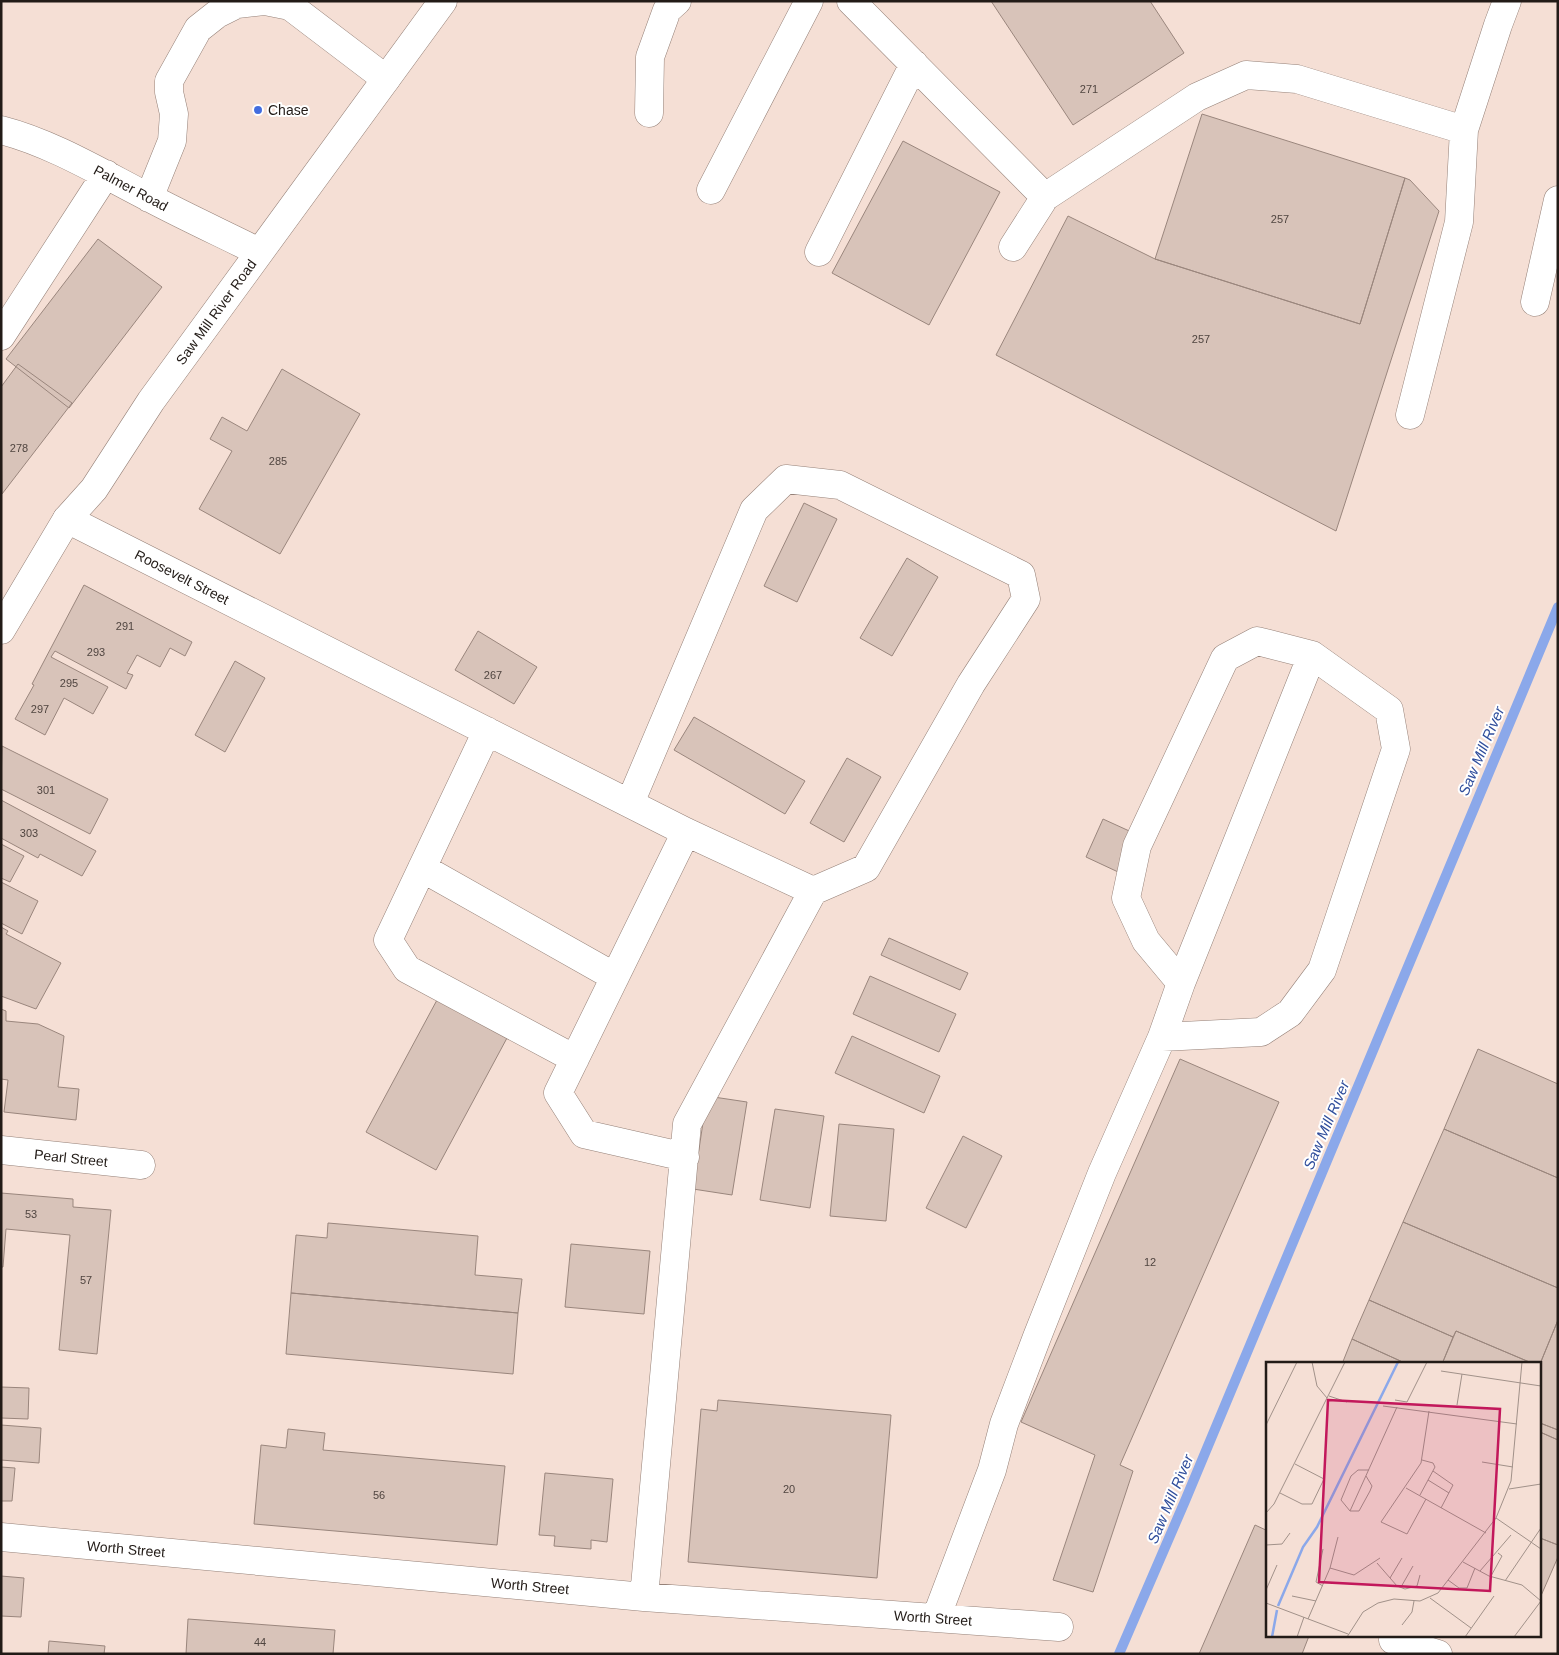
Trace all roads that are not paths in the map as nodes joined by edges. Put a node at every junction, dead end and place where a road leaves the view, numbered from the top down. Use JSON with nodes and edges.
{"nodes":[{"id":1,"x":265,"y":1,"type":"edge"},
{"id":2,"x":443,"y":1,"type":"edge"},
{"id":3,"x":677,"y":1,"type":"edge"},
{"id":4,"x":809,"y":1,"type":"edge"},
{"id":5,"x":851,"y":1,"type":"edge"},
{"id":6,"x":1507,"y":1,"type":"edge"},
{"id":7,"x":914,"y":64,"type":"junction"},
{"id":8,"x":386,"y":79,"type":"junction"},
{"id":9,"x":649,"y":113,"type":"dead end"},
{"id":10,"x":1464,"y":130,"type":"junction"},
{"id":11,"x":2,"y":131,"type":"edge"},
{"id":12,"x":106,"y":174,"type":"junction"},
{"id":13,"x":711,"y":190,"type":"dead end"},
{"id":14,"x":1045,"y":197,"type":"junction"},
{"id":15,"x":149,"y":198,"type":"junction"},
{"id":16,"x":1558,"y":200,"type":"edge"},
{"id":17,"x":1013,"y":247,"type":"dead end"},
{"id":18,"x":259,"y":252,"type":"junction"},
{"id":19,"x":819,"y":252,"type":"dead end"},
{"id":20,"x":1535,"y":302,"type":"dead end"},
{"id":21,"x":1,"y":336,"type":"edge"},
{"id":22,"x":1410,"y":415,"type":"dead end"},
{"id":23,"x":67,"y":519,"type":"junction"},
{"id":24,"x":1,"y":630,"type":"edge"},
{"id":25,"x":1312,"y":655,"type":"junction"},
{"id":26,"x":487,"y":731,"type":"junction"},
{"id":27,"x":630,"y":803,"type":"junction"},
{"id":28,"x":686,"y":832,"type":"junction"},
{"id":29,"x":422,"y":868,"type":"junction"},
{"id":30,"x":813,"y":891,"type":"junction"},
{"id":31,"x":615,"y":977,"type":"junction"},
{"id":32,"x":1181,"y":983,"type":"junction"},
{"id":33,"x":1162,"y":1037,"type":"junction"},
{"id":34,"x":575,"y":1059,"type":"junction"},
{"id":35,"x":1,"y":1150,"type":"edge"},
{"id":36,"x":685,"y":1157,"type":"junction"},
{"id":37,"x":142,"y":1165,"type":"dead end"},
{"id":38,"x":1,"y":1537,"type":"edge"},
{"id":39,"x":644,"y":1597,"type":"junction"},
{"id":40,"x":936,"y":1618,"type":"junction"},
{"id":41,"x":1059,"y":1627,"type":"dead end"},
{"id":42,"x":1393,"y":1640,"type":"dead end"},
{"id":43,"x":1438,"y":1654,"type":"edge"}],
"edges":[{"from":1,"to":8,"type":"street"},
{"from":1,"to":15,"type":"street"},
{"from":2,"to":8,"type":"street","name":"Saw Mill River Road"},
{"from":3,"to":9,"type":"street"},
{"from":4,"to":13,"type":"street"},
{"from":5,"to":7,"type":"street"},
{"from":6,"to":10,"type":"street"},
{"from":7,"to":14,"type":"street"},
{"from":7,"to":19,"type":"street"},
{"from":8,"to":18,"type":"street","name":"Saw Mill River Road"},
{"from":10,"to":14,"type":"street"},
{"from":10,"to":22,"type":"street"},
{"from":11,"to":12,"type":"street","name":"Palmer Road"},
{"from":12,"to":15,"type":"street","name":"Palmer Road"},
{"from":12,"to":21,"type":"street"},
{"from":14,"to":17,"type":"street"},
{"from":15,"to":18,"type":"street","name":"Palmer Road"},
{"from":16,"to":20,"type":"street"},
{"from":18,"to":23,"type":"street","name":"Saw Mill River Road"},
{"from":23,"to":24,"type":"street","name":"Saw Mill River Road"},
{"from":23,"to":26,"type":"street","name":"Roosevelt Street"},
{"from":25,"to":32,"type":"street"},
{"from":25,"to":32,"type":"street"},
{"from":25,"to":33,"type":"street"},
{"from":26,"to":27,"type":"street","name":"Roosevelt Street"},
{"from":26,"to":29,"type":"street"},
{"from":27,"to":28,"type":"street","name":"Roosevelt Street"},
{"from":27,"to":30,"type":"street"},
{"from":28,"to":30,"type":"street","name":"Roosevelt Street"},
{"from":28,"to":31,"type":"street"},
{"from":29,"to":31,"type":"street"},
{"from":29,"to":34,"type":"street"},
{"from":30,"to":36,"type":"street"},
{"from":31,"to":34,"type":"street"},
{"from":32,"to":33,"type":"street"},
{"from":33,"to":40,"type":"street"},
{"from":34,"to":36,"type":"street"},
{"from":35,"to":37,"type":"street","name":"Pearl Street"},
{"from":36,"to":39,"type":"street"},
{"from":38,"to":39,"type":"street","name":"Worth Street"},
{"from":39,"to":40,"type":"street","name":"Worth Street"},
{"from":40,"to":41,"type":"street","name":"Worth Street"},
{"from":42,"to":43,"type":"street"}]}
